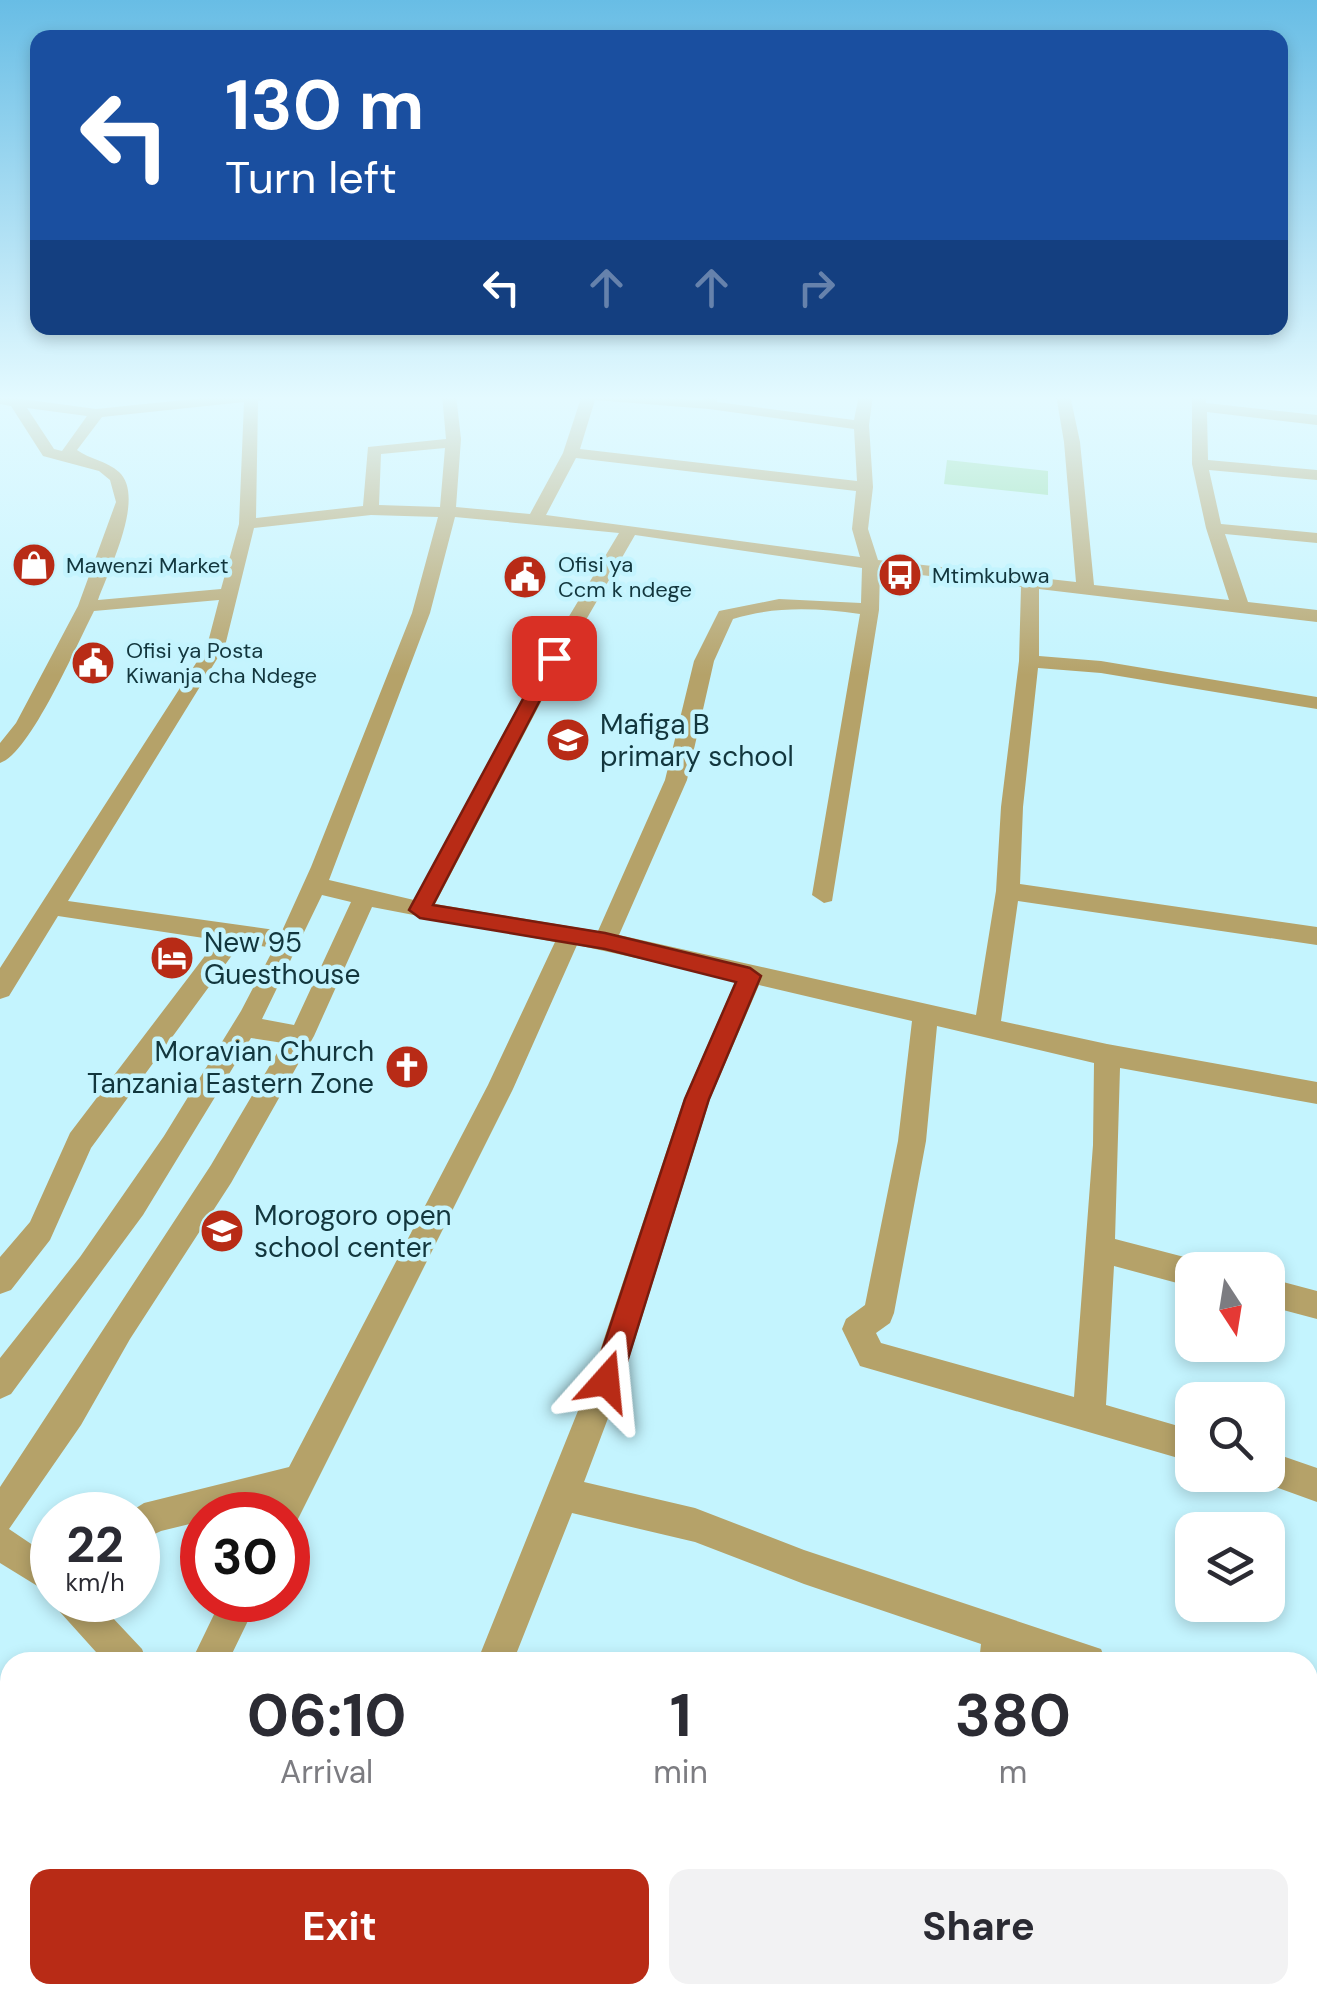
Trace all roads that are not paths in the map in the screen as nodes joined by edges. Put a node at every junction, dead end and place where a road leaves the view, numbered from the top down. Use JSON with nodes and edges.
{"nodes":[{"id":1,"x":120,"y":488,"type":"edge"},
{"id":2,"x":248,"y":488,"type":"edge"},
{"id":3,"x":372,"y":488,"type":"edge"},
{"id":4,"x":450,"y":488,"type":"edge"},
{"id":5,"x":551,"y":488,"type":"edge"},
{"id":6,"x":865,"y":488,"type":"edge"},
{"id":7,"x":1076,"y":488,"type":"edge"},
{"id":8,"x":1205,"y":488,"type":"edge"},
{"id":9,"x":372,"y":510,"type":"junction"},
{"id":10,"x":448,"y":512,"type":"junction"},
{"id":11,"x":536,"y":518,"type":"junction"},
{"id":12,"x":247,"y":524,"type":"junction"},
{"id":13,"x":630,"y":528,"type":"junction"},
{"id":14,"x":1214,"y":528,"type":"junction"},
{"id":15,"x":1317,"y":538,"type":"edge"},
{"id":16,"x":870,"y":564,"type":"junction"},
{"id":17,"x":1030,"y":583,"type":"junction"},
{"id":18,"x":1086,"y":589,"type":"junction"},
{"id":19,"x":230,"y":594,"type":"junction"},
{"id":20,"x":87,"y":606,"type":"junction"},
{"id":21,"x":1241,"y":608,"type":"junction"},
{"id":22,"x":870,"y":610,"type":"junction"},
{"id":23,"x":1317,"y":616,"type":"edge"},
{"id":24,"x":1029,"y":661,"type":"junction"},
{"id":25,"x":1317,"y":703,"type":"edge"},
{"id":26,"x":0,"y":724,"type":"edge"},
{"id":27,"x":25,"y":726,"type":"junction"},
{"id":28,"x":0,"y":756,"type":"edge"},
{"id":29,"x":315,"y":884,"type":"junction"},
{"id":30,"x":1008,"y":891,"type":"junction"},
{"id":31,"x":824,"y":895,"type":"dead end"},
{"id":32,"x":365,"y":897,"type":"junction"},
{"id":33,"x":52,"y":908,"type":"junction"},
{"id":34,"x":420,"y":910,"type":"junction"},
{"id":35,"x":232,"y":936,"type":"junction"},
{"id":36,"x":570,"y":936,"type":"junction"},
{"id":37,"x":1317,"y":936,"type":"edge"},
{"id":38,"x":288,"y":941,"type":"junction"},
{"id":39,"x":605,"y":941,"type":"junction"},
{"id":40,"x":750,"y":976,"type":"junction"},
{"id":41,"x":0,"y":989,"type":"edge"},
{"id":42,"x":925,"y":1015,"type":"junction"},
{"id":43,"x":245,"y":1026,"type":"junction"},
{"id":44,"x":986,"y":1026,"type":"junction"},
{"id":45,"x":301,"y":1036,"type":"junction"},
{"id":46,"x":1107,"y":1056,"type":"junction"},
{"id":47,"x":1317,"y":1093,"type":"edge"},
{"id":48,"x":1101,"y":1249,"type":"junction"},
{"id":49,"x":1175,"y":1269,"type":"edge"},
{"id":50,"x":0,"y":1280,"type":"edge"},
{"id":51,"x":1285,"y":1297,"type":"edge"},
{"id":52,"x":1317,"y":1305,"type":"edge"},
{"id":53,"x":0,"y":1383,"type":"edge"},
{"id":54,"x":1089,"y":1415,"type":"junction"},
{"id":55,"x":1175,"y":1441,"type":"edge"},
{"id":56,"x":1285,"y":1474,"type":"edge"},
{"id":57,"x":299,"y":1481,"type":"junction"},
{"id":58,"x":1317,"y":1486,"type":"edge"},
{"id":59,"x":294,"y":1492,"type":"edge"},
{"id":60,"x":563,"y":1494,"type":"junction"},
{"id":61,"x":160,"y":1514,"type":"edge"},
{"id":62,"x":0,"y":1516,"type":"edge"},
{"id":63,"x":0,"y":1544,"type":"edge"},
{"id":64,"x":30,"y":1561,"type":"edge"},
{"id":65,"x":92,"y":1622,"type":"edge"},
{"id":66,"x":229,"y":1622,"type":"edge"},
{"id":67,"x":999,"y":1646,"type":"edge"},
{"id":68,"x":120,"y":1652,"type":"edge"},
{"id":69,"x":214,"y":1652,"type":"edge"},
{"id":70,"x":499,"y":1652,"type":"edge"},
{"id":71,"x":1032,"y":1652,"type":"edge"}],
"edges":[{"from":1,"to":20,"type":"street"},
{"from":2,"to":12,"type":"street"},
{"from":3,"to":9,"type":"street"},
{"from":4,"to":10,"type":"street"},
{"from":5,"to":11,"type":"street"},
{"from":6,"to":16,"type":"street"},
{"from":7,"to":18,"type":"street"},
{"from":8,"to":14,"type":"street"},
{"from":9,"to":10,"type":"street"},
{"from":9,"to":12,"type":"street"},
{"from":10,"to":11,"type":"street"},
{"from":10,"to":29,"type":"street"},
{"from":11,"to":13,"type":"street"},
{"from":12,"to":19,"type":"street"},
{"from":13,"to":16,"type":"street"},
{"from":13,"to":34,"type":"street"},
{"from":14,"to":15,"type":"street"},
{"from":14,"to":21,"type":"street"},
{"from":16,"to":17,"type":"street"},
{"from":16,"to":22,"type":"street"},
{"from":17,"to":18,"type":"street"},
{"from":17,"to":24,"type":"street"},
{"from":18,"to":21,"type":"street"},
{"from":19,"to":20,"type":"street"},
{"from":19,"to":33,"type":"street"},
{"from":20,"to":27,"type":"street"},
{"from":21,"to":23,"type":"street"},
{"from":22,"to":31,"type":"street"},
{"from":22,"to":39,"type":"street"},
{"from":24,"to":25,"type":"street"},
{"from":24,"to":30,"type":"street"},
{"from":26,"to":27,"type":"street"},
{"from":27,"to":28,"type":"street"},
{"from":29,"to":32,"type":"street"},
{"from":29,"to":38,"type":"street"},
{"from":30,"to":37,"type":"street"},
{"from":30,"to":44,"type":"street"},
{"from":32,"to":34,"type":"street"},
{"from":32,"to":45,"type":"street"},
{"from":33,"to":35,"type":"street"},
{"from":33,"to":41,"type":"street"},
{"from":34,"to":36,"type":"street"},
{"from":35,"to":38,"type":"street"},
{"from":35,"to":50,"type":"street"},
{"from":36,"to":39,"type":"street"},
{"from":36,"to":57,"type":"street"},
{"from":38,"to":43,"type":"street"},
{"from":39,"to":40,"type":"street"},
{"from":40,"to":42,"type":"street"},
{"from":40,"to":60,"type":"street"},
{"from":42,"to":44,"type":"street"},
{"from":42,"to":54,"type":"street"},
{"from":43,"to":45,"type":"street"},
{"from":43,"to":53,"type":"street"},
{"from":44,"to":46,"type":"street"},
{"from":45,"to":62,"type":"street"},
{"from":46,"to":47,"type":"street"},
{"from":46,"to":48,"type":"street"},
{"from":48,"to":49,"type":"street"},
{"from":48,"to":54,"type":"street"},
{"from":51,"to":52,"type":"street"},
{"from":54,"to":55,"type":"street"},
{"from":56,"to":58,"type":"street"},
{"from":57,"to":59,"type":"street"},
{"from":57,"to":61,"type":"street"},
{"from":60,"to":67,"type":"street"},
{"from":60,"to":70,"type":"street"},
{"from":63,"to":64,"type":"street"},
{"from":65,"to":68,"type":"street"},
{"from":66,"to":69,"type":"street"},
{"from":67,"to":71,"type":"street"}]}
